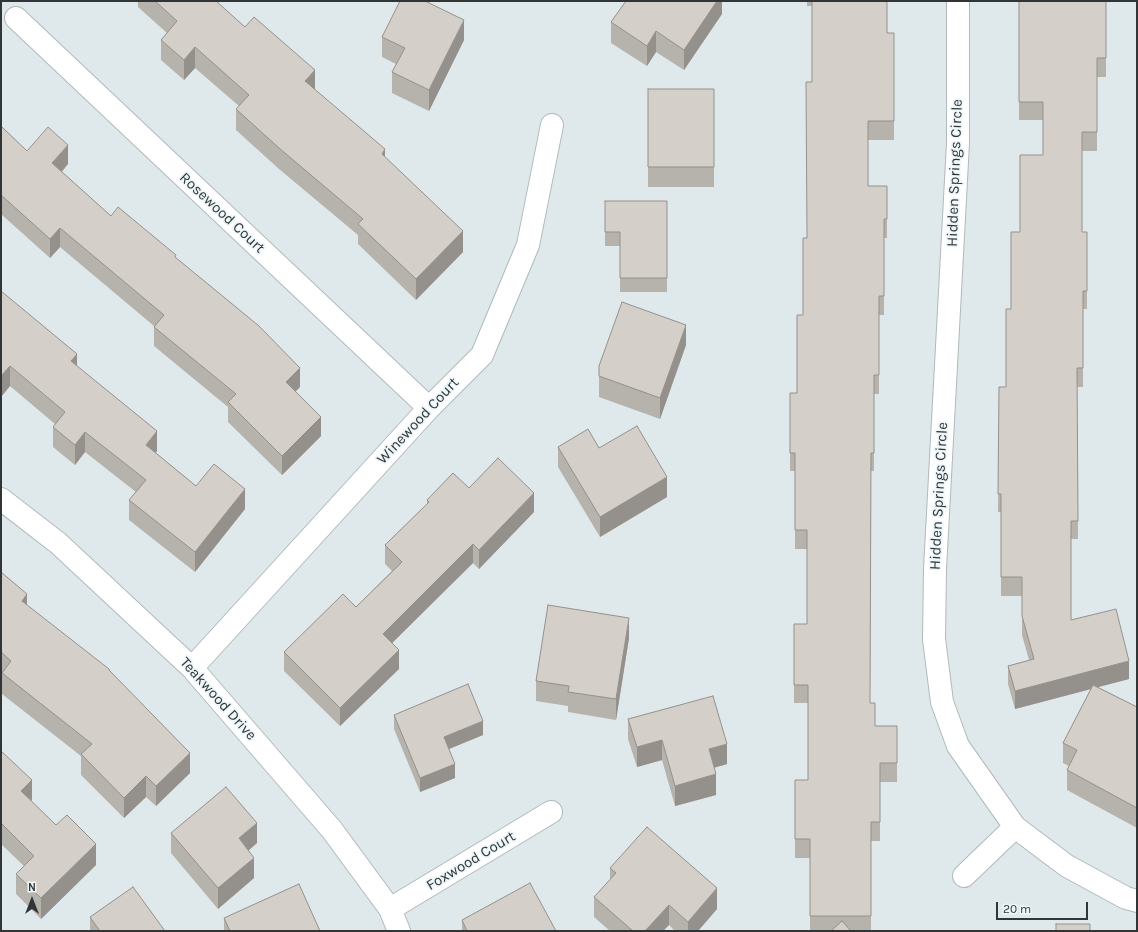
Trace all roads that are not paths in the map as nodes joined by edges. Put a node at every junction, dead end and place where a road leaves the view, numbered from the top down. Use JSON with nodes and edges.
{"nodes":[{"id":1,"x":958,"y":1,"type":"edge"},
{"id":2,"x":16,"y":18,"type":"dead end"},
{"id":3,"x":552,"y":124,"type":"dead end"},
{"id":4,"x":428,"y":408,"type":"junction"},
{"id":5,"x":1,"y":499,"type":"edge"},
{"id":6,"x":192,"y":668,"type":"junction"},
{"id":7,"x":551,"y":812,"type":"dead end"},
{"id":8,"x":1015,"y":827,"type":"junction"},
{"id":9,"x":964,"y":876,"type":"dead end"},
{"id":10,"x":1137,"y":901,"type":"edge"},
{"id":11,"x":390,"y":909,"type":"junction"},
{"id":12,"x":399,"y":931,"type":"edge"}],
"edges":[{"from":1,"to":8,"type":"street","name":"Hidden Springs Circle"},
{"from":2,"to":4,"type":"street","name":"Rosewood Court"},
{"from":3,"to":4,"type":"street","name":"Winewood Court"},
{"from":4,"to":6,"type":"street","name":"Winewood Court"},
{"from":5,"to":6,"type":"street","name":"Teakwood Drive"},
{"from":6,"to":11,"type":"street","name":"Teakwood Drive"},
{"from":7,"to":11,"type":"street","name":"Foxwood Court"},
{"from":8,"to":9,"type":"street"},
{"from":8,"to":10,"type":"street","name":"Hidden Springs Circle"},
{"from":11,"to":12,"type":"street","name":"Teakwood Drive"}]}
